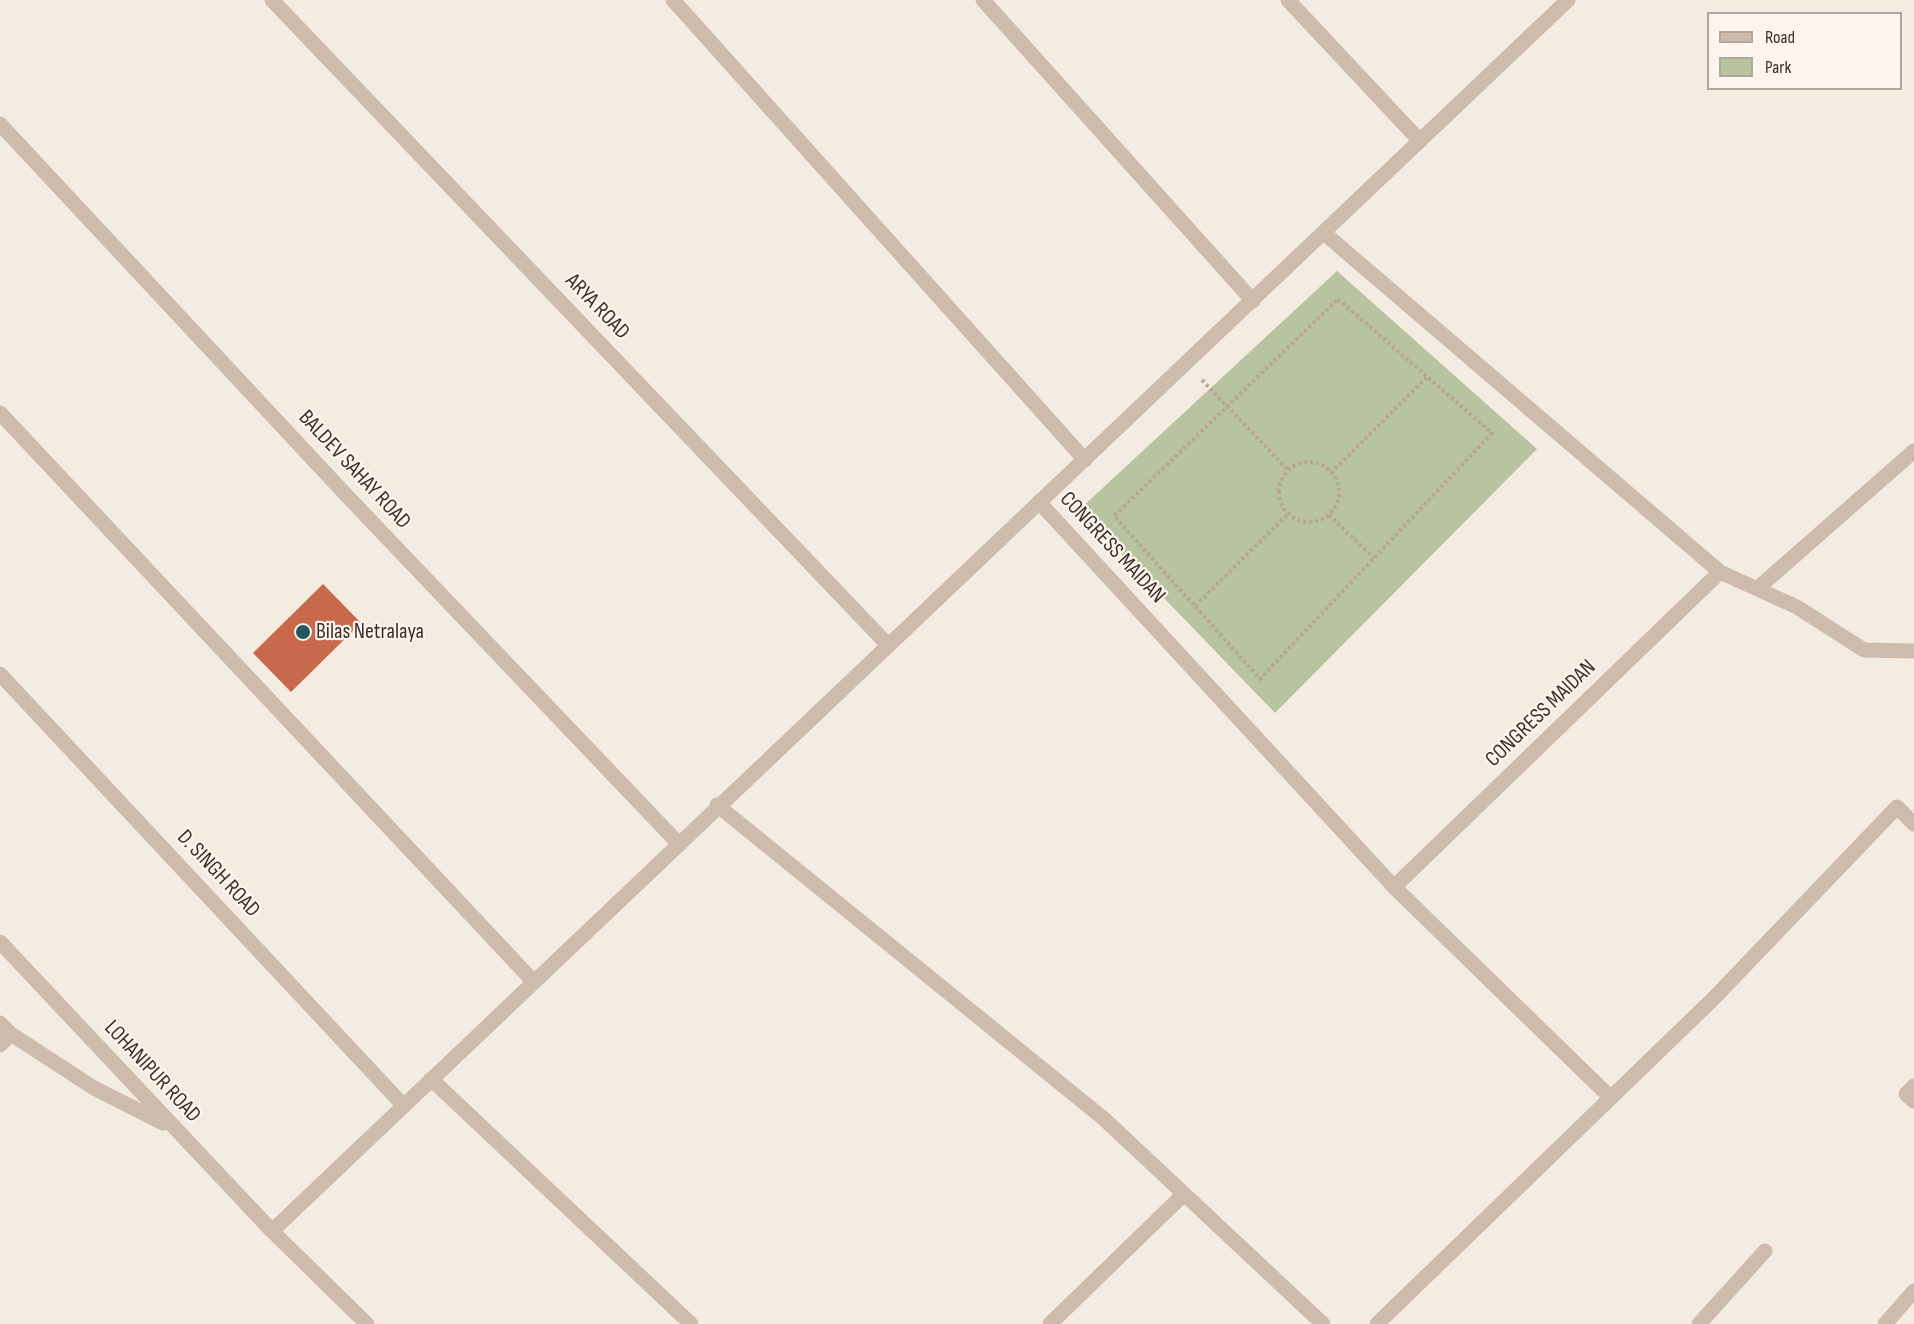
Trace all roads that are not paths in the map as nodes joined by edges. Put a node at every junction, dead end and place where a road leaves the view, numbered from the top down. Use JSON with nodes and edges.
{"nodes":[{"id":1,"x":272,"y":0,"type":"edge"},
{"id":2,"x":674,"y":0,"type":"edge"},
{"id":3,"x":983,"y":0,"type":"edge"},
{"id":4,"x":1288,"y":0,"type":"edge"},
{"id":5,"x":1568,"y":0,"type":"edge"},
{"id":6,"x":0,"y":124,"type":"edge"},
{"id":7,"x":1420,"y":141,"type":"junction"},
{"id":8,"x":1324,"y":233,"type":"junction"},
{"id":9,"x":1253,"y":301,"type":"junction"},
{"id":10,"x":0,"y":413,"type":"edge"},
{"id":11,"x":1914,"y":451,"type":"edge"},
{"id":12,"x":1085,"y":460,"type":"junction"},
{"id":13,"x":1039,"y":502,"type":"junction"},
{"id":14,"x":1720,"y":572,"type":"junction"},
{"id":15,"x":1758,"y":588,"type":"junction"},
{"id":16,"x":888,"y":645,"type":"junction"},
{"id":17,"x":1914,"y":651,"type":"edge"},
{"id":18,"x":0,"y":674,"type":"edge"},
{"id":19,"x":717,"y":806,"type":"junction"},
{"id":20,"x":1914,"y":824,"type":"edge"},
{"id":21,"x":678,"y":843,"type":"junction"},
{"id":22,"x":1394,"y":887,"type":"junction"},
{"id":23,"x":0,"y":942,"type":"edge"},
{"id":24,"x":533,"y":981,"type":"junction"},
{"id":25,"x":4,"y":1034,"type":"edge"},
{"id":26,"x":431,"y":1079,"type":"junction"},
{"id":27,"x":1914,"y":1086,"type":"edge"},
{"id":28,"x":1611,"y":1098,"type":"junction"},
{"id":29,"x":1914,"y":1101,"type":"edge"},
{"id":30,"x":403,"y":1105,"type":"junction"},
{"id":31,"x":175,"y":1129,"type":"junction"},
{"id":32,"x":1184,"y":1194,"type":"junction"},
{"id":33,"x":272,"y":1231,"type":"junction"},
{"id":34,"x":1765,"y":1251,"type":"dead end"},
{"id":35,"x":1914,"y":1291,"type":"edge"},
{"id":36,"x":367,"y":1324,"type":"edge"},
{"id":37,"x":690,"y":1324,"type":"edge"},
{"id":38,"x":1050,"y":1324,"type":"edge"},
{"id":39,"x":1323,"y":1324,"type":"edge"},
{"id":40,"x":1377,"y":1324,"type":"edge"},
{"id":41,"x":1699,"y":1324,"type":"edge"},
{"id":42,"x":1885,"y":1324,"type":"edge"}],
"edges":[{"from":1,"to":16,"type":"street","name":"ARYA ROAD"},
{"from":2,"to":12,"type":"street"},
{"from":3,"to":9,"type":"street"},
{"from":4,"to":7,"type":"street"},
{"from":5,"to":7,"type":"street"},
{"from":6,"to":21,"type":"street","name":"BALDEV SAHAY ROAD"},
{"from":7,"to":8,"type":"street"},
{"from":8,"to":9,"type":"street"},
{"from":8,"to":14,"type":"street"},
{"from":9,"to":12,"type":"street"},
{"from":10,"to":24,"type":"street"},
{"from":11,"to":15,"type":"street"},
{"from":12,"to":13,"type":"street"},
{"from":13,"to":16,"type":"street"},
{"from":13,"to":22,"type":"street","name":"CONGRESS MAIDAN"},
{"from":14,"to":15,"type":"street"},
{"from":14,"to":22,"type":"street","name":"CONGRESS MAIDAN"},
{"from":15,"to":17,"type":"street"},
{"from":16,"to":19,"type":"street"},
{"from":18,"to":30,"type":"street","name":"D. SINGH ROAD"},
{"from":19,"to":21,"type":"street"},
{"from":19,"to":32,"type":"street"},
{"from":20,"to":28,"type":"street"},
{"from":21,"to":24,"type":"street"},
{"from":22,"to":28,"type":"street"},
{"from":23,"to":31,"type":"street","name":"LOHANIPUR ROAD"},
{"from":24,"to":26,"type":"street"},
{"from":25,"to":31,"type":"street"},
{"from":26,"to":30,"type":"street"},
{"from":26,"to":37,"type":"street"},
{"from":27,"to":29,"type":"street"},
{"from":28,"to":40,"type":"street"},
{"from":30,"to":33,"type":"street"},
{"from":31,"to":33,"type":"street","name":"LOHANIPUR ROAD"},
{"from":32,"to":38,"type":"street"},
{"from":32,"to":39,"type":"street"},
{"from":33,"to":36,"type":"street","name":"LOHANIPUR ROAD"},
{"from":34,"to":41,"type":"street"},
{"from":35,"to":42,"type":"street"}]}
